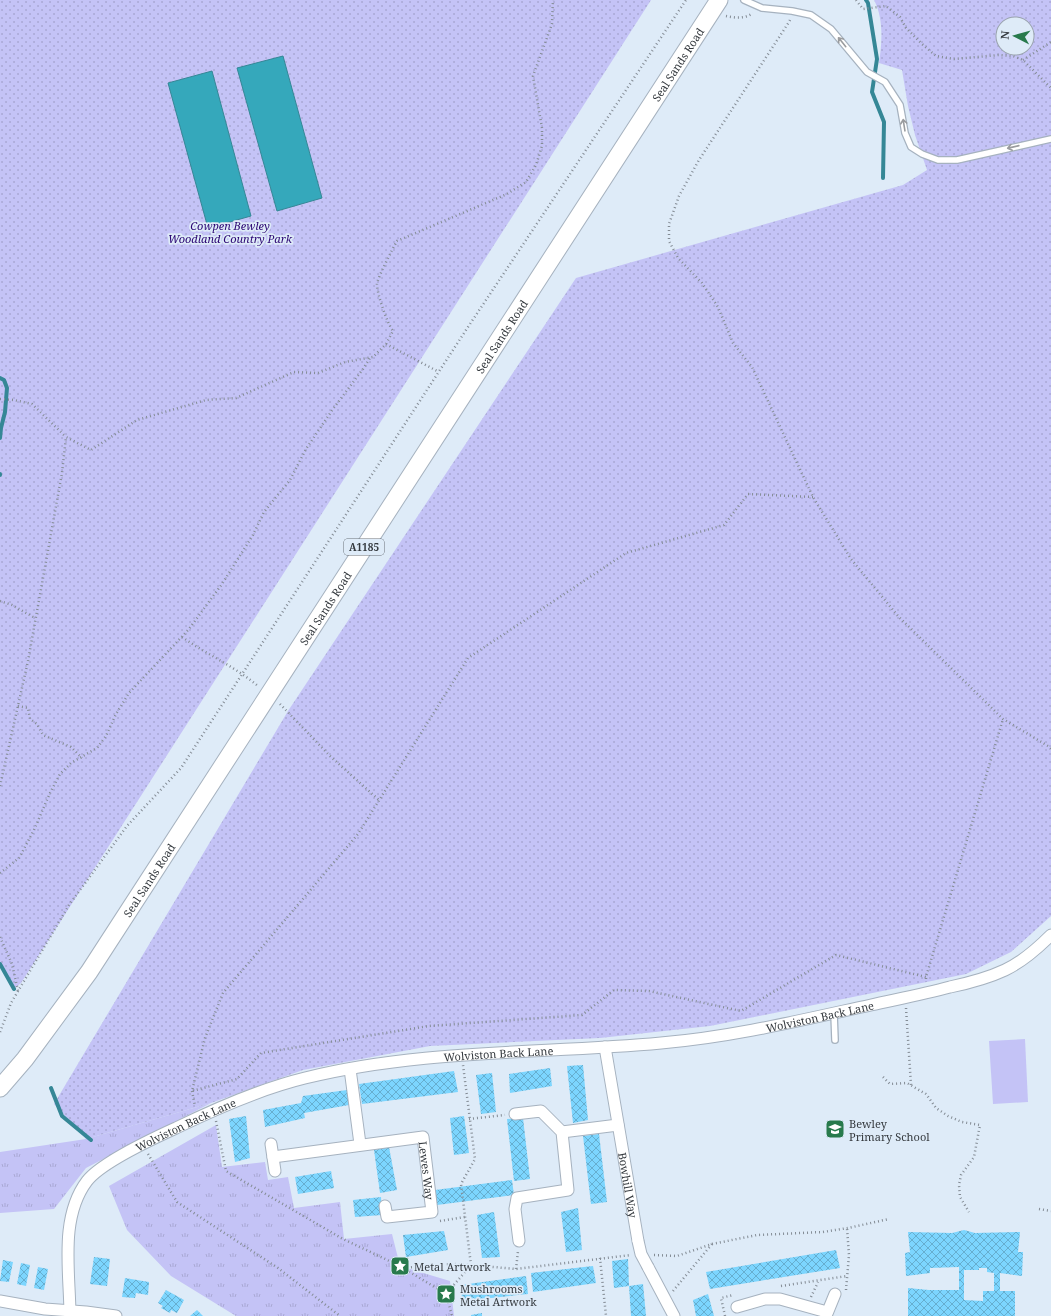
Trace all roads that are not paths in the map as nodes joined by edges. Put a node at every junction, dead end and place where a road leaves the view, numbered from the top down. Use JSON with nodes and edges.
{"nodes":[{"id":1,"x":744,"y":0,"type":"edge"},
{"id":2,"x":716,"y":5,"type":"edge"},
{"id":3,"x":1051,"y":139,"type":"edge"},
{"id":4,"x":1051,"y":935,"type":"edge"},
{"id":5,"x":834,"y":1013,"type":"junction"},
{"id":6,"x":836,"y":1040,"type":"dead end"},
{"id":7,"x":605,"y":1047,"type":"junction"},
{"id":8,"x":350,"y":1069,"type":"junction"},
{"id":9,"x":0,"y":1088,"type":"edge"},
{"id":10,"x":515,"y":1114,"type":"road end"},
{"id":11,"x":618,"y":1125,"type":"junction"},
{"id":12,"x":562,"y":1132,"type":"junction"},
{"id":13,"x":271,"y":1144,"type":"dead end"},
{"id":14,"x":360,"y":1144,"type":"junction"},
{"id":15,"x":273,"y":1157,"type":"junction"},
{"id":16,"x":275,"y":1172,"type":"dead end"},
{"id":17,"x":386,"y":1206,"type":"dead end"},
{"id":18,"x":518,"y":1241,"type":"road end"},
{"id":19,"x":840,"y":1295,"type":"road end"},
{"id":20,"x":0,"y":1301,"type":"edge"},
{"id":21,"x":737,"y":1307,"type":"dead end"},
{"id":22,"x":70,"y":1314,"type":"edge"},
{"id":23,"x":826,"y":1314,"type":"edge"},
{"id":24,"x":116,"y":1316,"type":"edge"},
{"id":25,"x":674,"y":1316,"type":"edge"}],
"edges":[{"from":3,"to":1,"type":"lane","one_way":true},
{"from":2,"to":9,"type":"main road","name":"Seal Sands Road","number":"A1185"},
{"from":4,"to":5,"type":"street","name":"Wolviston Back Lane"},
{"from":5,"to":6,"type":"lane"},
{"from":5,"to":7,"type":"street","name":"Wolviston Back Lane"},
{"from":7,"to":8,"type":"street","name":"Wolviston Back Lane"},
{"from":7,"to":11,"type":"street","name":"Bowhill Way"},
{"from":8,"to":14,"type":"street"},
{"from":8,"to":22,"type":"street","name":"Wolviston Back Lane"},
{"from":10,"to":12,"type":"street"},
{"from":11,"to":12,"type":"street"},
{"from":11,"to":25,"type":"street","name":"Bowhill Way","bridge":true},
{"from":12,"to":18,"type":"street"},
{"from":13,"to":15,"type":"street"},
{"from":14,"to":15,"type":"street","name":"Lewes Way"},
{"from":14,"to":17,"type":"street","name":"Lewes Way"},
{"from":15,"to":16,"type":"street"},
{"from":19,"to":23,"type":"street"},
{"from":20,"to":22,"type":"street"},
{"from":21,"to":23,"type":"street"},
{"from":22,"to":24,"type":"street"}]}
